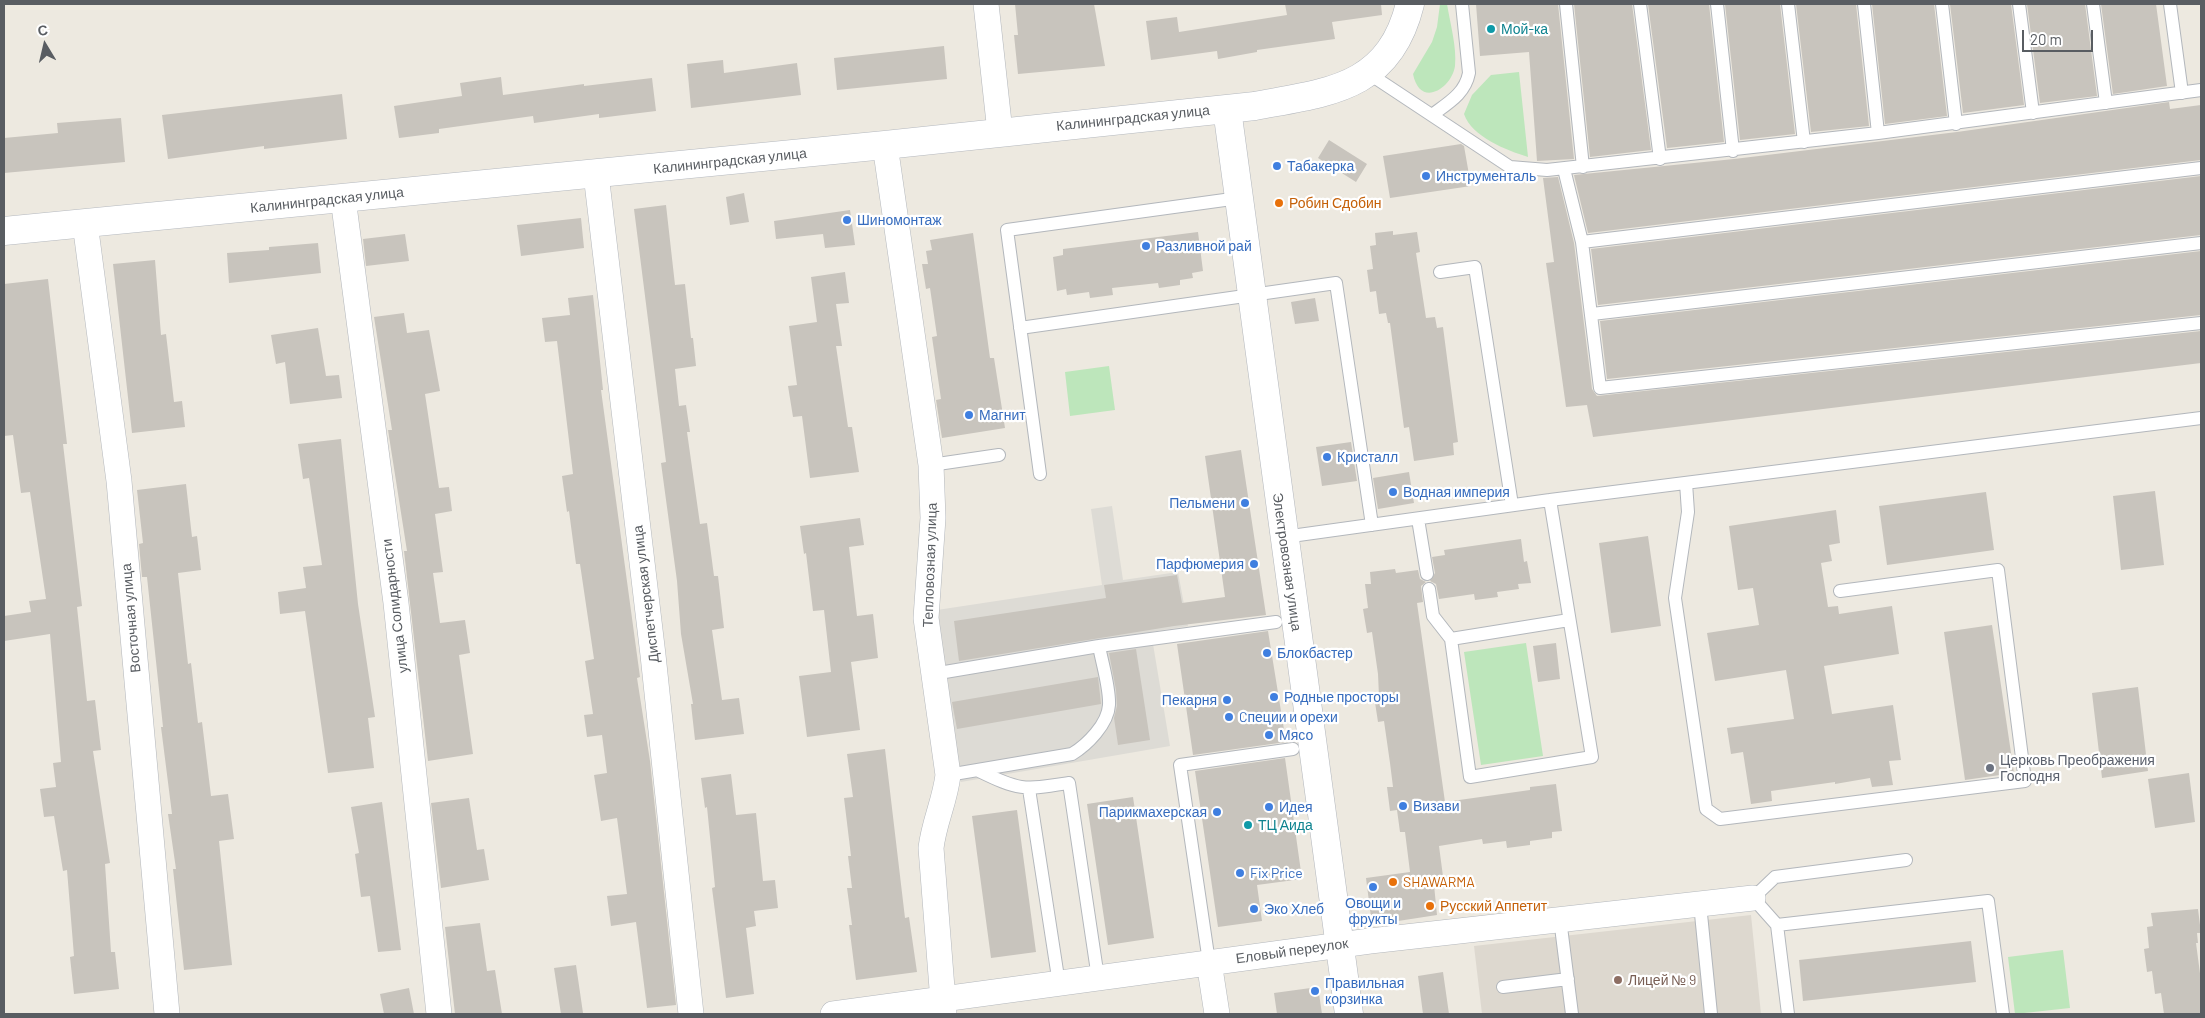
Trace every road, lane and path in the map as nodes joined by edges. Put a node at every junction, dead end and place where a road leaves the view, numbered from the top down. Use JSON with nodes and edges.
{"nodes":[{"id":1,"x":986,"y":4,"type":"edge"},
{"id":2,"x":1410,"y":4,"type":"edge"},
{"id":3,"x":1462,"y":4,"type":"edge"},
{"id":4,"x":1566,"y":4,"type":"edge"},
{"id":5,"x":1640,"y":4,"type":"edge"},
{"id":6,"x":1717,"y":4,"type":"edge"},
{"id":7,"x":1788,"y":4,"type":"edge"},
{"id":8,"x":1864,"y":4,"type":"edge"},
{"id":9,"x":1942,"y":4,"type":"edge"},
{"id":10,"x":2019,"y":4,"type":"edge"},
{"id":11,"x":2094,"y":4,"type":"edge"},
{"id":12,"x":2170,"y":4,"type":"edge"},
{"id":13,"x":1368,"y":74,"type":"junction"},
{"id":14,"x":2201,"y":90,"type":"edge"},
{"id":15,"x":2182,"y":93,"type":"junction"},
{"id":16,"x":2106,"y":104,"type":"junction"},
{"id":17,"x":1227,"y":109,"type":"junction"},
{"id":18,"x":2033,"y":114,"type":"junction"},
{"id":19,"x":1432,"y":115,"type":"junction"},
{"id":20,"x":1956,"y":124,"type":"junction"},
{"id":21,"x":1000,"y":132,"type":"junction"},
{"id":22,"x":1878,"y":134,"type":"junction"},
{"id":23,"x":1804,"y":142,"type":"junction"},
{"id":24,"x":884,"y":145,"type":"junction"},
{"id":25,"x":1733,"y":150,"type":"junction"},
{"id":26,"x":1660,"y":159,"type":"junction"},
{"id":27,"x":1583,"y":167,"type":"junction"},
{"id":28,"x":2201,"y":168,"type":"edge"},
{"id":29,"x":1564,"y":169,"type":"junction"},
{"id":30,"x":596,"y":174,"type":"junction"},
{"id":31,"x":343,"y":198,"type":"junction"},
{"id":32,"x":1239,"y":198,"type":"junction"},
{"id":33,"x":85,"y":223,"type":"junction"},
{"id":34,"x":4,"y":231,"type":"edge"},
{"id":35,"x":1582,"y":242,"type":"junction"},
{"id":36,"x":2201,"y":243,"type":"edge"},
{"id":37,"x":1440,"y":272,"type":"dead end"},
{"id":38,"x":1251,"y":296,"type":"junction"},
{"id":39,"x":1592,"y":314,"type":"junction"},
{"id":40,"x":2201,"y":323,"type":"edge"},
{"id":41,"x":1020,"y":328,"type":"junction"},
{"id":42,"x":2201,"y":418,"type":"edge"},
{"id":43,"x":999,"y":455,"type":"dead end"},
{"id":44,"x":931,"y":465,"type":"junction"},
{"id":45,"x":1040,"y":474,"type":"dead end"},
{"id":46,"x":1686,"y":483,"type":"junction"},
{"id":47,"x":1550,"y":500,"type":"junction"},
{"id":48,"x":1512,"y":505,"type":"junction"},
{"id":49,"x":1418,"y":519,"type":"junction"},
{"id":50,"x":1372,"y":525,"type":"junction"},
{"id":51,"x":1284,"y":537,"type":"junction"},
{"id":52,"x":1427,"y":574,"type":"dead end"},
{"id":53,"x":1429,"y":589,"type":"dead end"},
{"id":54,"x":1840,"y":591,"type":"dead end"},
{"id":55,"x":1569,"y":620,"type":"junction"},
{"id":56,"x":1276,"y":622,"type":"dead end"},
{"id":57,"x":1452,"y":639,"type":"junction"},
{"id":58,"x":1099,"y":646,"type":"junction"},
{"id":59,"x":933,"y":674,"type":"junction"},
{"id":60,"x":1293,"y":749,"type":"dead end"},
{"id":61,"x":977,"y":770,"type":"junction"},
{"id":62,"x":948,"y":775,"type":"junction"},
{"id":63,"x":1029,"y":789,"type":"junction"},
{"id":64,"x":1906,"y":860,"type":"dead end"},
{"id":65,"x":1753,"y":898,"type":"junction"},
{"id":66,"x":1700,"y":904,"type":"junction"},
{"id":67,"x":1560,"y":919,"type":"junction"},
{"id":68,"x":1777,"y":925,"type":"junction"},
{"id":69,"x":1340,"y":945,"type":"junction"},
{"id":70,"x":1209,"y":962,"type":"junction"},
{"id":71,"x":1098,"y":978,"type":"junction"},
{"id":72,"x":1568,"y":979,"type":"junction"},
{"id":73,"x":1058,"y":984,"type":"junction"},
{"id":74,"x":1503,"y":987,"type":"dead end"},
{"id":75,"x":944,"y":1007,"type":"edge"},
{"id":76,"x":167,"y":1014,"type":"edge"},
{"id":77,"x":439,"y":1014,"type":"edge"},
{"id":78,"x":691,"y":1014,"type":"edge"},
{"id":79,"x":833,"y":1014,"type":"edge"},
{"id":80,"x":1217,"y":1014,"type":"edge"},
{"id":81,"x":1349,"y":1014,"type":"edge"},
{"id":82,"x":1572,"y":1014,"type":"edge"},
{"id":83,"x":1710,"y":1014,"type":"edge"},
{"id":84,"x":1788,"y":1014,"type":"edge"},
{"id":85,"x":2003,"y":1014,"type":"edge"}],
"edges":[{"from":1,"to":21,"type":"street"},
{"from":2,"to":13,"type":"main road","name":"Калининградская улица"},
{"from":3,"to":19,"type":"lane"},
{"from":4,"to":27,"type":"lane"},
{"from":5,"to":26,"type":"lane"},
{"from":6,"to":25,"type":"lane"},
{"from":7,"to":23,"type":"lane"},
{"from":8,"to":22,"type":"lane"},
{"from":9,"to":20,"type":"lane"},
{"from":10,"to":18,"type":"lane"},
{"from":11,"to":16,"type":"lane"},
{"from":12,"to":15,"type":"lane"},
{"from":13,"to":17,"type":"main road","name":"Калининградская улица"},
{"from":13,"to":19,"type":"lane"},
{"from":14,"to":15,"type":"lane"},
{"from":15,"to":16,"type":"lane"},
{"from":16,"to":18,"type":"lane"},
{"from":17,"to":21,"type":"main road","name":"Калининградская улица"},
{"from":17,"to":32,"type":"main road","name":"Электровозная улица"},
{"from":18,"to":20,"type":"lane"},
{"from":19,"to":29,"type":"lane"},
{"from":20,"to":22,"type":"lane"},
{"from":21,"to":24,"type":"main road","name":"Калининградская улица"},
{"from":22,"to":23,"type":"lane"},
{"from":23,"to":25,"type":"lane"},
{"from":24,"to":30,"type":"main road","name":"Калининградская улица"},
{"from":24,"to":44,"type":"street","name":"Тепловозная улица"},
{"from":25,"to":26,"type":"lane"},
{"from":26,"to":27,"type":"lane"},
{"from":27,"to":29,"type":"lane"},
{"from":28,"to":35,"type":"lane"},
{"from":29,"to":35,"type":"lane"},
{"from":30,"to":31,"type":"main road","name":"Калининградская улица"},
{"from":30,"to":78,"type":"street","name":"Диспетчерская улица"},
{"from":31,"to":33,"type":"main road","name":"Калининградская улица"},
{"from":31,"to":77,"type":"street","name":"улица Солидарности"},
{"from":32,"to":38,"type":"main road","name":"Электровозная улица"},
{"from":32,"to":41,"type":"lane"},
{"from":33,"to":34,"type":"main road","name":"Калининградская улица"},
{"from":33,"to":76,"type":"street","name":"Восточная улица"},
{"from":35,"to":39,"type":"lane"},
{"from":36,"to":39,"type":"lane"},
{"from":37,"to":48,"type":"lane"},
{"from":38,"to":41,"type":"lane"},
{"from":38,"to":50,"type":"lane"},
{"from":38,"to":51,"type":"main road","name":"Электровозная улица"},
{"from":39,"to":40,"type":"lane"},
{"from":41,"to":45,"type":"lane"},
{"from":42,"to":46,"type":"lane"},
{"from":43,"to":44,"type":"lane"},
{"from":44,"to":59,"type":"street","name":"Тепловозная улица"},
{"from":46,"to":47,"type":"lane"},
{"from":46,"to":54,"type":"lane"},
{"from":47,"to":48,"type":"lane"},
{"from":47,"to":55,"type":"lane"},
{"from":48,"to":49,"type":"lane"},
{"from":49,"to":50,"type":"lane"},
{"from":49,"to":52,"type":"lane"},
{"from":50,"to":51,"type":"lane"},
{"from":51,"to":69,"type":"main road","name":"Электровозная улица"},
{"from":53,"to":57,"type":"lane"},
{"from":55,"to":57,"type":"lane"},
{"from":55,"to":57,"type":"lane"},
{"from":56,"to":58,"type":"lane"},
{"from":58,"to":59,"type":"lane"},
{"from":58,"to":61,"type":"lane"},
{"from":59,"to":62,"type":"street","name":"Тепловозная улица"},
{"from":60,"to":70,"type":"lane"},
{"from":61,"to":62,"type":"lane"},
{"from":61,"to":63,"type":"lane"},
{"from":62,"to":75,"type":"street","name":"Тепловозная улица"},
{"from":63,"to":71,"type":"lane"},
{"from":63,"to":73,"type":"lane"},
{"from":64,"to":65,"type":"lane"},
{"from":65,"to":66,"type":"street","name":"Еловый переулок"},
{"from":65,"to":68,"type":"lane"},
{"from":66,"to":67,"type":"street","name":"Еловый переулок"},
{"from":66,"to":83,"type":"lane"},
{"from":67,"to":69,"type":"street","name":"Еловый переулок"},
{"from":67,"to":72,"type":"lane"},
{"from":68,"to":84,"type":"lane"},
{"from":68,"to":85,"type":"lane"},
{"from":69,"to":70,"type":"street","name":"Еловый переулок"},
{"from":69,"to":81,"type":"main road","name":"Электровозная улица"},
{"from":70,"to":71,"type":"street","name":"Еловый переулок"},
{"from":70,"to":80,"type":"street"},
{"from":71,"to":73,"type":"street","name":"Еловый переулок"},
{"from":72,"to":74,"type":"lane"},
{"from":72,"to":82,"type":"lane"},
{"from":73,"to":75,"type":"street","name":"Еловый переулок"},
{"from":75,"to":79,"type":"street","name":"Еловый переулок"}]}
